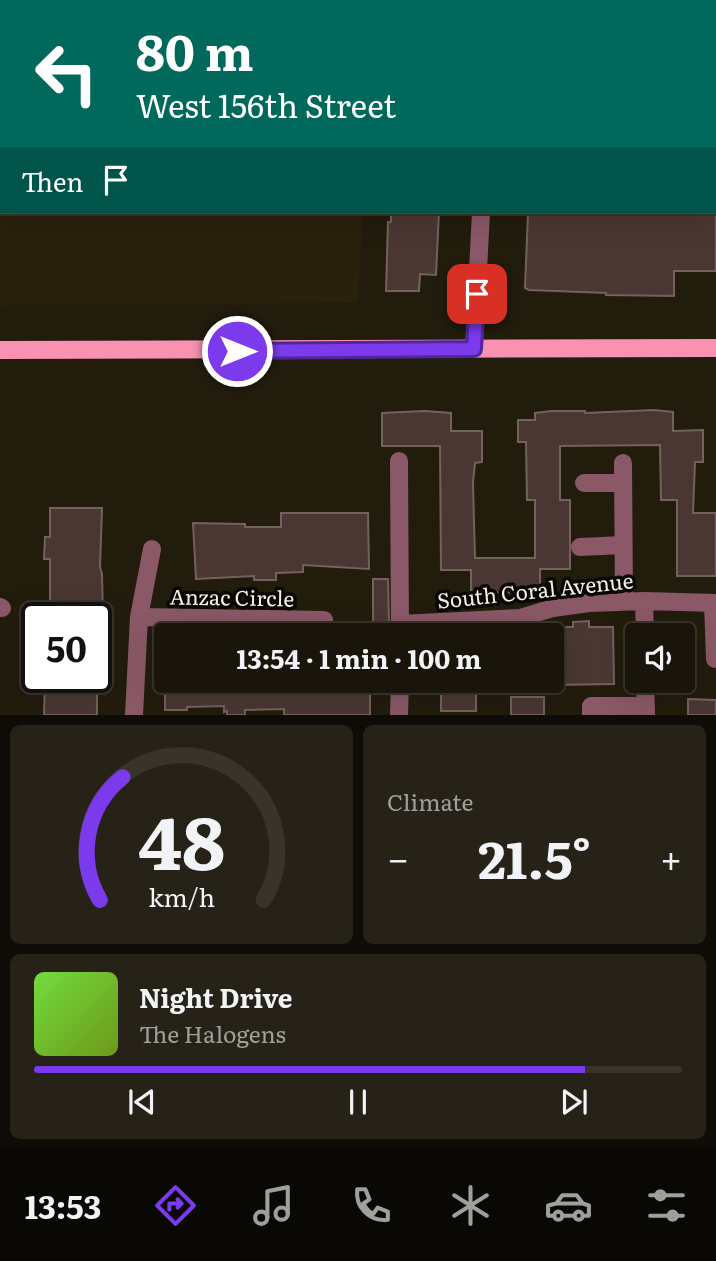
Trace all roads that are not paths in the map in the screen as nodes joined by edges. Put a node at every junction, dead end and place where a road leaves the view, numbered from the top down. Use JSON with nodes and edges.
{"nodes":[{"id":1,"x":481,"y":214,"type":"edge"},
{"id":2,"x":716,"y":348,"type":"edge"},
{"id":3,"x":474,"y":349,"type":"junction"},
{"id":4,"x":0,"y":350,"type":"edge"},
{"id":5,"x":399,"y":461,"type":"dead end"},
{"id":6,"x":623,"y":463,"type":"dead end"},
{"id":7,"x":584,"y":483,"type":"dead end"},
{"id":8,"x":622,"y":483,"type":"junction"},
{"id":9,"x":623,"y":545,"type":"junction"},
{"id":10,"x":580,"y":547,"type":"dead end"},
{"id":11,"x":152,"y":549,"type":"dead end"},
{"id":12,"x":624,"y":601,"type":"junction"},
{"id":13,"x":644,"y":601,"type":"junction"},
{"id":14,"x":715,"y":603,"type":"edge"},
{"id":15,"x":139,"y":617,"type":"junction"},
{"id":16,"x":324,"y":620,"type":"dead end"},
{"id":17,"x":400,"y":623,"type":"edge"},
{"id":18,"x":465,"y":623,"type":"edge"},
{"id":19,"x":645,"y":623,"type":"edge"},
{"id":20,"x":715,"y":659,"type":"edge"},
{"id":21,"x":400,"y":693,"type":"edge"},
{"id":22,"x":646,"y":710,"type":"edge"},
{"id":23,"x":134,"y":715,"type":"edge"},
{"id":24,"x":399,"y":715,"type":"edge"},
{"id":25,"x":591,"y":715,"type":"edge"}],
"edges":[{"from":1,"to":3,"type":"street"},
{"from":2,"to":3,"type":"main road"},
{"from":3,"to":4,"type":"main road"},
{"from":5,"to":17,"type":"street"},
{"from":6,"to":8,"type":"street"},
{"from":7,"to":8,"type":"street"},
{"from":8,"to":9,"type":"street"},
{"from":9,"to":10,"type":"street"},
{"from":9,"to":12,"type":"street"},
{"from":11,"to":15,"type":"street"},
{"from":12,"to":13,"type":"street","name":"South Coral Avenue"},
{"from":12,"to":18,"type":"street","name":"South Coral Avenue"},
{"from":13,"to":14,"type":"street","name":"South Coral Avenue"},
{"from":13,"to":19,"type":"street"},
{"from":14,"to":20,"type":"street"},
{"from":15,"to":16,"type":"street","name":"Anzac Circle"},
{"from":15,"to":23,"type":"street"},
{"from":21,"to":24,"type":"street"},
{"from":22,"to":25,"type":"street"}]}
